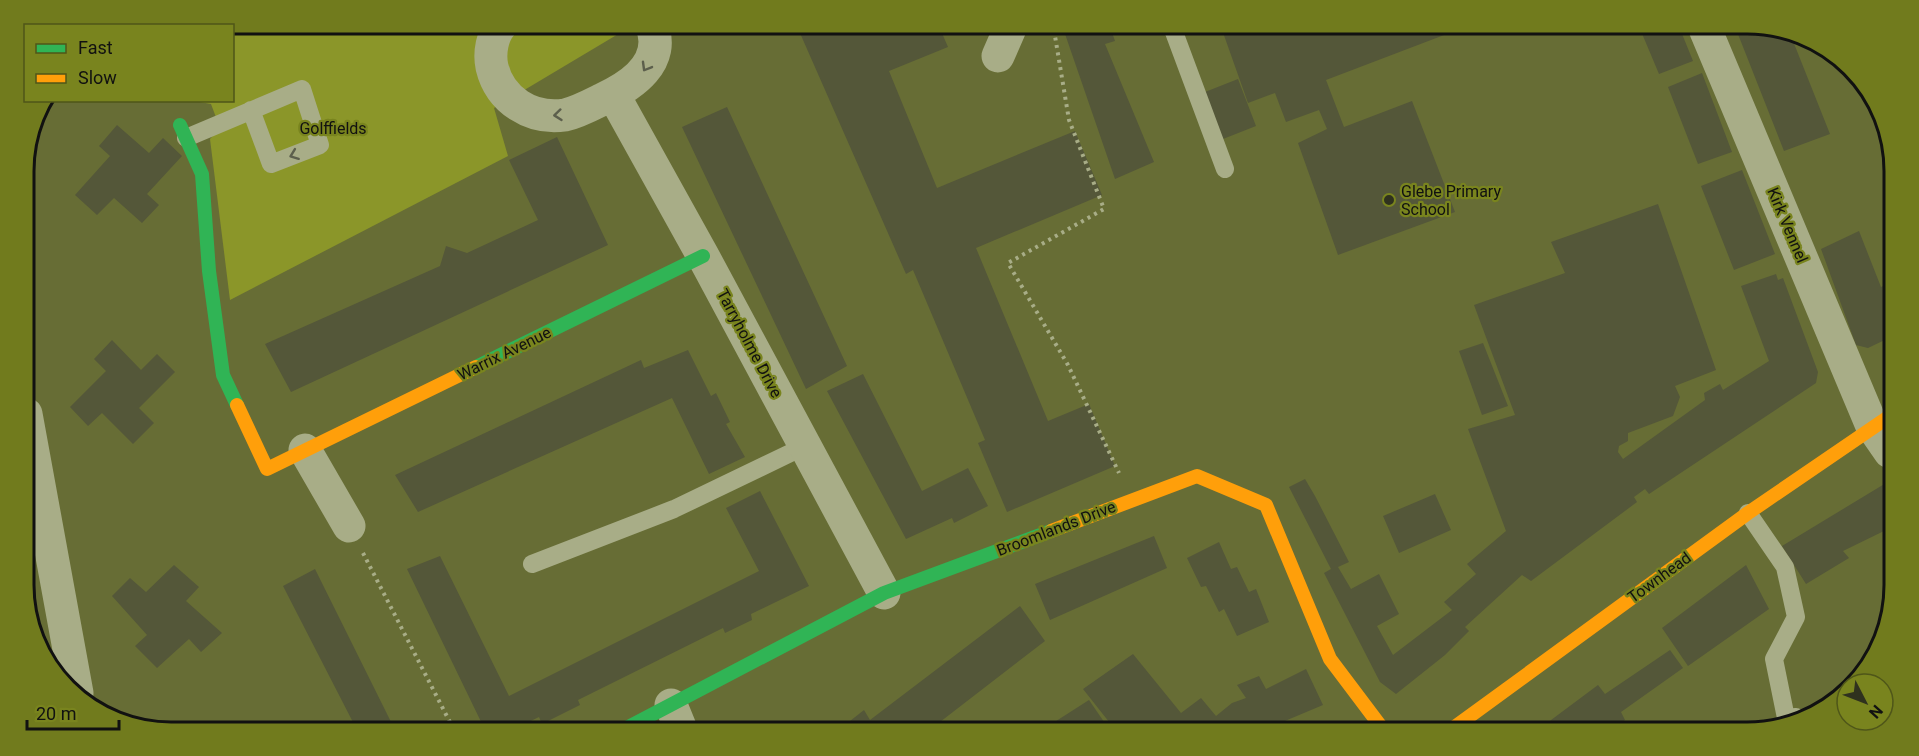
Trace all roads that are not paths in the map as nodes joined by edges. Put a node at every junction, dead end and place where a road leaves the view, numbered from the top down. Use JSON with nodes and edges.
{"nodes":[{"id":1,"x":496,"y":34,"type":"edge"},
{"id":2,"x":652,"y":34,"type":"edge"},
{"id":3,"x":1008,"y":34,"type":"edge"},
{"id":4,"x":1175,"y":34,"type":"edge"},
{"id":5,"x":1707,"y":34,"type":"edge"},
{"id":6,"x":998,"y":56,"type":"dead end"},
{"id":7,"x":613,"y":94,"type":"junction"},
{"id":8,"x":251,"y":110,"type":"dead end"},
{"id":9,"x":183,"y":131,"type":"joint"},
{"id":10,"x":1225,"y":169,"type":"dead end"},
{"id":11,"x":703,"y":256,"type":"junction"},
{"id":12,"x":1884,"y":432,"type":"edge"},
{"id":13,"x":805,"y":446,"type":"junction"},
{"id":14,"x":305,"y":450,"type":"junction"},
{"id":15,"x":34,"y":459,"type":"edge"},
{"id":16,"x":1748,"y":513,"type":"junction"},
{"id":17,"x":349,"y":526,"type":"road end"},
{"id":18,"x":532,"y":564,"type":"dead end"},
{"id":19,"x":884,"y":593,"type":"junction"},
{"id":20,"x":75,"y":681,"type":"edge"},
{"id":21,"x":1786,"y":716,"type":"edge"},
{"id":22,"x":676,"y":718,"type":"edge"},
{"id":23,"x":1377,"y":721,"type":"edge"},
{"id":24,"x":1463,"y":721,"type":"edge"},
{"id":25,"x":661,"y":722,"type":"edge"}],
"edges":[{"from":7,"to":1,"type":"street","one_way":true},
{"from":2,"to":7,"type":"street","one_way":true},
{"from":3,"to":6,"type":"street"},
{"from":4,"to":10,"type":"lane"},
{"from":5,"to":12,"type":"street","name":"Kirk Vennel"},
{"from":7,"to":11,"type":"street","name":"Tarryholme Drive"},
{"from":8,"to":9,"type":"lane"},
{"from":9,"to":14,"type":"street","name":"Warrix Avenue"},
{"from":11,"to":13,"type":"street","name":"Tarryholme Drive"},
{"from":11,"to":14,"type":"street","name":"Warrix Avenue"},
{"from":12,"to":16,"type":"street","name":"Townhead"},
{"from":13,"to":18,"type":"lane"},
{"from":13,"to":19,"type":"street","name":"Tarryholme Drive"},
{"from":14,"to":17,"type":"street"},
{"from":15,"to":20,"type":"street"},
{"from":16,"to":21,"type":"lane"},
{"from":16,"to":24,"type":"street","name":"Townhead"},
{"from":19,"to":22,"type":"street","name":"Broomlands Drive"},
{"from":19,"to":23,"type":"street","name":"Broomlands Drive"},
{"from":22,"to":25,"type":"street","name":"Broomlands Drive"}]}
